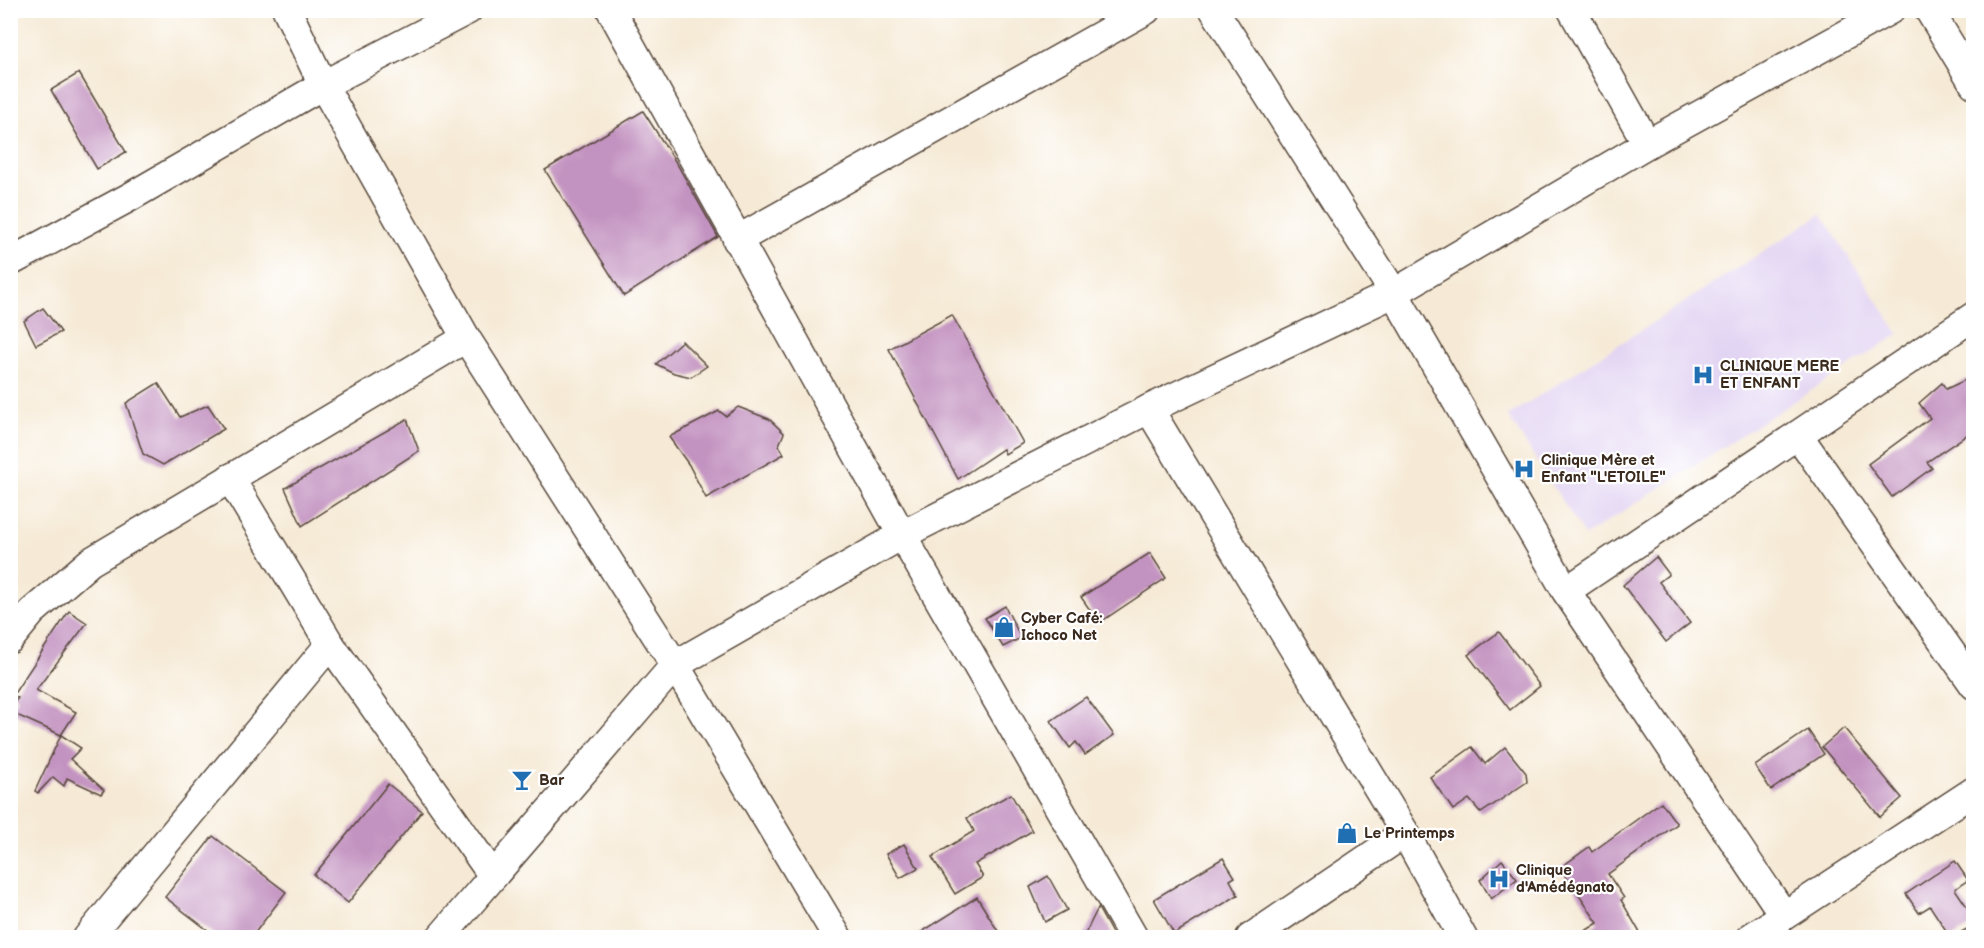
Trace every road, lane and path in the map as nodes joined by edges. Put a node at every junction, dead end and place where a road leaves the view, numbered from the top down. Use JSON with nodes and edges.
{"nodes":[{"id":1,"x":287,"y":10,"type":"edge"},
{"id":2,"x":468,"y":10,"type":"edge"},
{"id":3,"x":611,"y":10,"type":"edge"},
{"id":4,"x":1146,"y":10,"type":"edge"},
{"id":5,"x":1214,"y":10,"type":"edge"},
{"id":6,"x":1572,"y":10,"type":"edge"},
{"id":7,"x":1890,"y":10,"type":"edge"},
{"id":8,"x":1929,"y":10,"type":"edge"},
{"id":9,"x":1974,"y":84,"type":"edge"},
{"id":10,"x":323,"y":85,"type":"junction"},
{"id":11,"x":1647,"y":144,"type":"junction"},
{"id":12,"x":737,"y":240,"type":"junction"},
{"id":13,"x":10,"y":262,"type":"edge"},
{"id":14,"x":1394,"y":293,"type":"junction"},
{"id":15,"x":1974,"y":316,"type":"edge"},
{"id":16,"x":466,"y":338,"type":"junction"},
{"id":17,"x":1149,"y":409,"type":"junction"},
{"id":18,"x":1798,"y":435,"type":"junction"},
{"id":19,"x":230,"y":478,"type":"junction"},
{"id":20,"x":902,"y":535,"type":"junction"},
{"id":21,"x":1566,"y":591,"type":"junction"},
{"id":22,"x":10,"y":639,"type":"edge"},
{"id":23,"x":330,"y":644,"type":"junction"},
{"id":24,"x":675,"y":665,"type":"junction"},
{"id":25,"x":1974,"y":685,"type":"edge"},
{"id":26,"x":1974,"y":790,"type":"edge"},
{"id":27,"x":1405,"y":833,"type":"junction"},
{"id":28,"x":493,"y":876,"type":"junction"},
{"id":29,"x":1783,"y":915,"type":"junction"},
{"id":30,"x":87,"y":938,"type":"edge"},
{"id":31,"x":440,"y":938,"type":"edge"},
{"id":32,"x":838,"y":938,"type":"edge"},
{"id":33,"x":1134,"y":938,"type":"edge"},
{"id":34,"x":1250,"y":938,"type":"edge"},
{"id":35,"x":1463,"y":938,"type":"edge"},
{"id":36,"x":1750,"y":938,"type":"edge"}],
"edges":[{"from":1,"to":10,"type":"street"},
{"from":2,"to":10,"type":"street"},
{"from":3,"to":12,"type":"street"},
{"from":4,"to":12,"type":"street"},
{"from":5,"to":14,"type":"street"},
{"from":6,"to":11,"type":"street"},
{"from":7,"to":11,"type":"street"},
{"from":8,"to":9,"type":"street"},
{"from":10,"to":13,"type":"street"},
{"from":10,"to":16,"type":"street"},
{"from":11,"to":14,"type":"street"},
{"from":12,"to":20,"type":"street"},
{"from":14,"to":17,"type":"street"},
{"from":14,"to":21,"type":"street"},
{"from":15,"to":18,"type":"street"},
{"from":16,"to":19,"type":"street"},
{"from":16,"to":24,"type":"street"},
{"from":17,"to":20,"type":"street"},
{"from":17,"to":27,"type":"street"},
{"from":18,"to":21,"type":"street"},
{"from":18,"to":25,"type":"street"},
{"from":19,"to":22,"type":"street"},
{"from":19,"to":23,"type":"street"},
{"from":20,"to":24,"type":"street"},
{"from":20,"to":33,"type":"street"},
{"from":21,"to":29,"type":"street"},
{"from":23,"to":28,"type":"street"},
{"from":23,"to":30,"type":"street"},
{"from":24,"to":28,"type":"street"},
{"from":24,"to":32,"type":"street"},
{"from":26,"to":29,"type":"street"},
{"from":27,"to":34,"type":"street"},
{"from":27,"to":35,"type":"street"},
{"from":28,"to":31,"type":"street"},
{"from":29,"to":36,"type":"street"}]}
